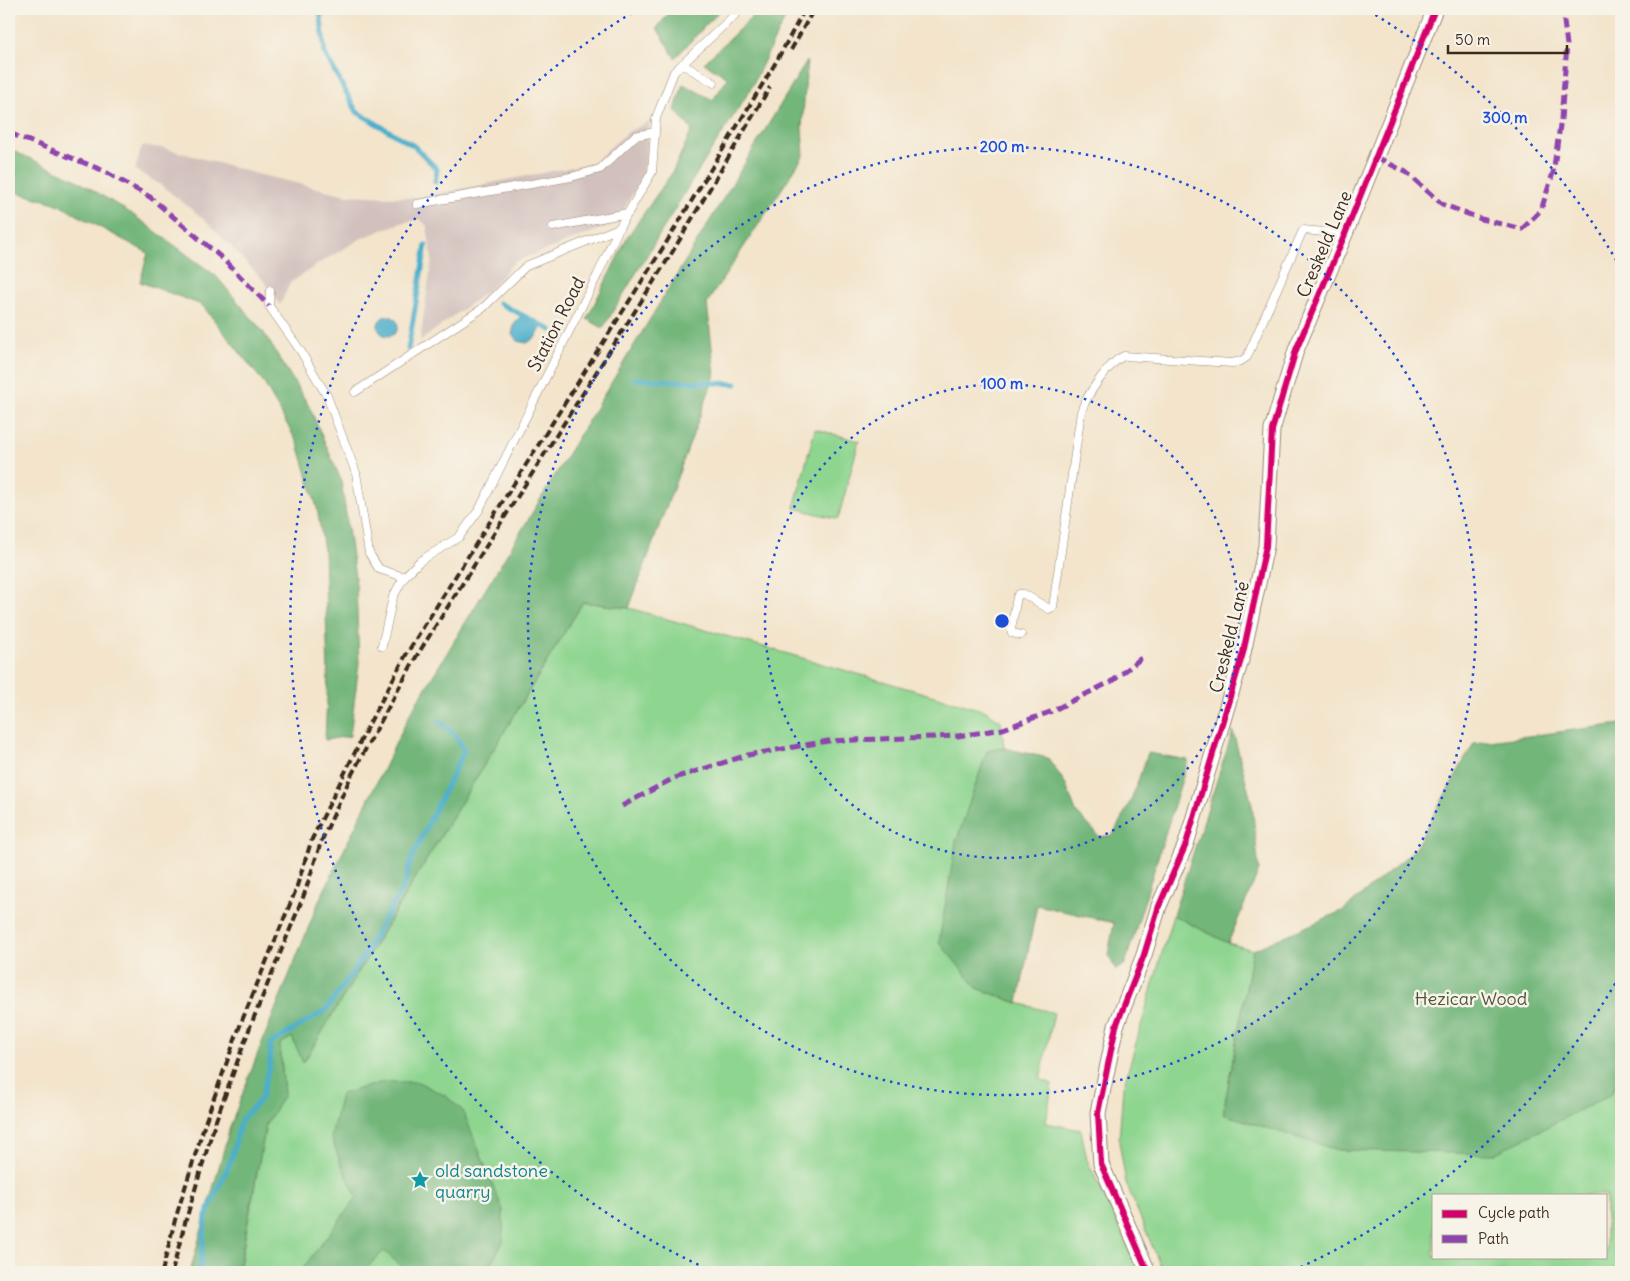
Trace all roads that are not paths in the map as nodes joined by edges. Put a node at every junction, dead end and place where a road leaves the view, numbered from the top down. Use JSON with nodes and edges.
{"nodes":[{"id":1,"x":741,"y":9,"type":"edge"},
{"id":2,"x":1435,"y":9,"type":"edge"},
{"id":3,"x":682,"y":64,"type":"junction"},
{"id":4,"x":714,"y":83,"type":"dead end"},
{"id":5,"x":655,"y":132,"type":"junction"},
{"id":6,"x":417,"y":204,"type":"dead end"},
{"id":7,"x":628,"y":213,"type":"junction"},
{"id":8,"x":553,"y":227,"type":"dead end"},
{"id":9,"x":619,"y":228,"type":"junction"},
{"id":10,"x":1345,"y":234,"type":"junction"},
{"id":11,"x":270,"y":291,"type":"dead end"},
{"id":12,"x":355,"y":392,"type":"dead end"},
{"id":13,"x":404,"y":577,"type":"junction"},
{"id":14,"x":1021,"y":635,"type":"dead end"},
{"id":15,"x":382,"y":646,"type":"dead end"},
{"id":16,"x":1148,"y":1272,"type":"edge"}],
"edges":[{"from":1,"to":3,"type":"lane","name":"Station Road"},
{"from":2,"to":10,"type":"street","name":"Creskeld Lane"},
{"from":3,"to":4,"type":"lane"},
{"from":3,"to":5,"type":"lane","name":"Station Road"},
{"from":5,"to":6,"type":"lane"},
{"from":5,"to":7,"type":"lane","name":"Station Road"},
{"from":7,"to":8,"type":"lane"},
{"from":7,"to":9,"type":"lane","name":"Station Road"},
{"from":9,"to":12,"type":"lane"},
{"from":9,"to":13,"type":"lane","name":"Station Road"},
{"from":10,"to":14,"type":"lane"},
{"from":10,"to":16,"type":"street","name":"Creskeld Lane"},
{"from":11,"to":13,"type":"lane"},
{"from":13,"to":15,"type":"lane","name":"Station Road"}]}
